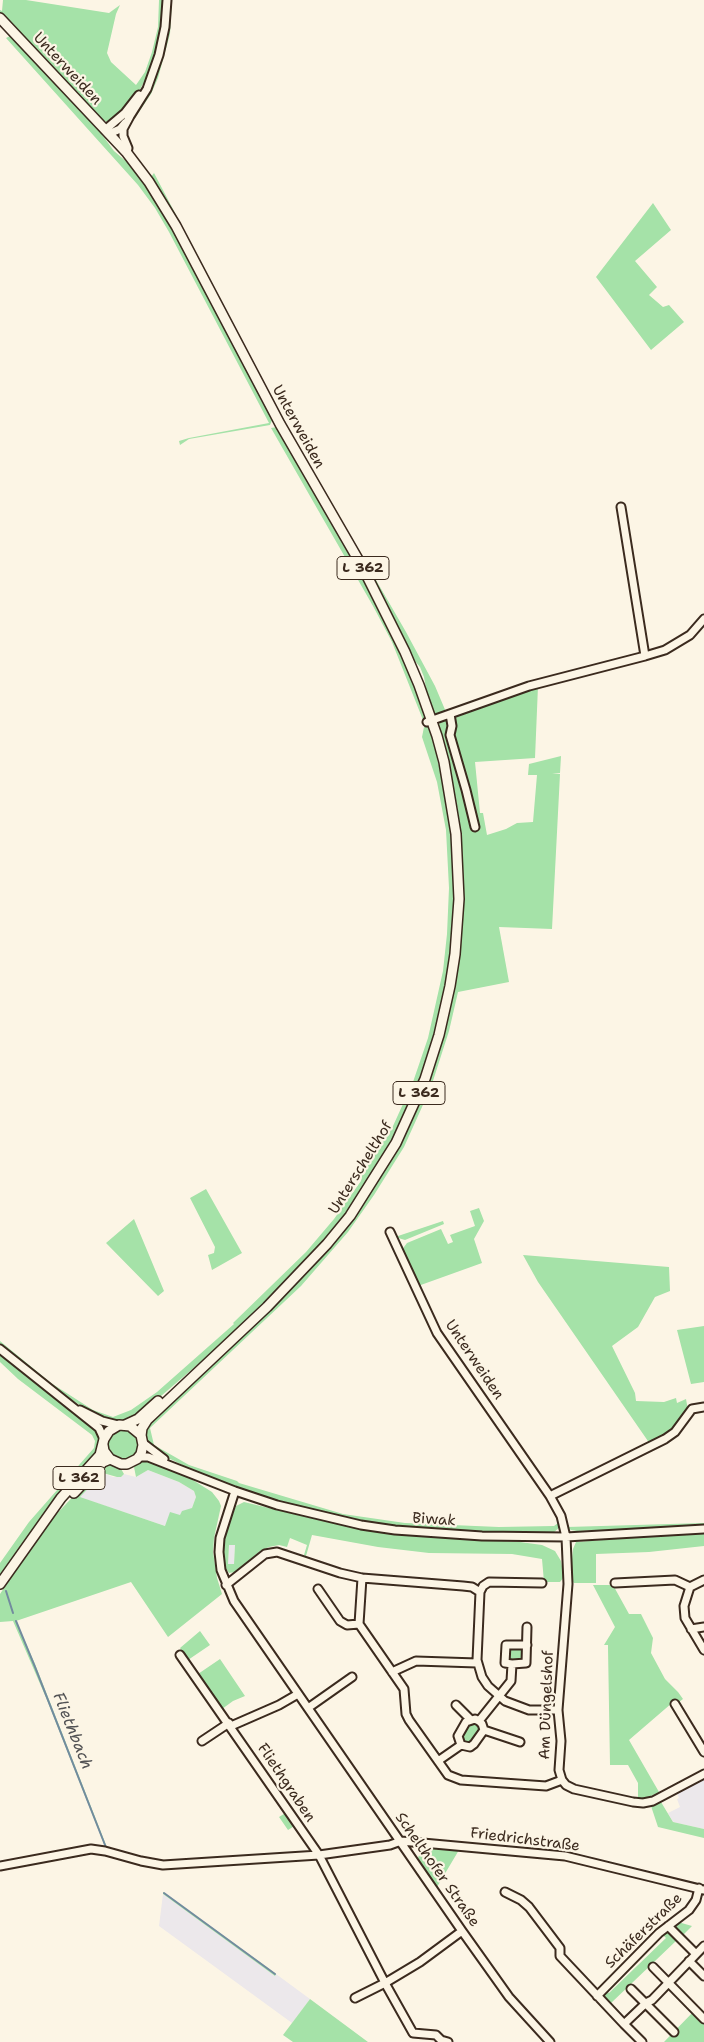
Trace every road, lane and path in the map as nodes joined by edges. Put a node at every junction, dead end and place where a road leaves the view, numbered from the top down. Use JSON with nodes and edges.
{"nodes":[{"id":1,"x":167,"y":0,"type":"edge"},
{"id":2,"x":0,"y":18,"type":"edge"},
{"id":3,"x":150,"y":81,"type":"junction"},
{"id":4,"x":125,"y":123,"type":"junction"},
{"id":5,"x":107,"y":132,"type":"junction"},
{"id":6,"x":127,"y":153,"type":"junction"},
{"id":7,"x":622,"y":507,"type":"dead end"},
{"id":8,"x":704,"y":619,"type":"edge"},
{"id":9,"x":645,"y":656,"type":"junction"},
{"id":10,"x":450,"y":714,"type":"junction"},
{"id":11,"x":430,"y":721,"type":"junction"},
{"id":12,"x":475,"y":827,"type":"dead end"},
{"id":13,"x":456,"y":834,"type":"joint"},
{"id":14,"x":390,"y":1232,"type":"dead end"},
{"id":15,"x":0,"y":1349,"type":"edge"},
{"id":16,"x":216,"y":1354,"type":"junction"},
{"id":17,"x":63,"y":1400,"type":"junction"},
{"id":18,"x":704,"y":1407,"type":"edge"},
{"id":19,"x":122,"y":1425,"type":"junction"},
{"id":20,"x":142,"y":1440,"type":"junction"},
{"id":21,"x":104,"y":1442,"type":"junction"},
{"id":22,"x":139,"y":1457,"type":"junction"},
{"id":23,"x":110,"y":1459,"type":"junction"},
{"id":24,"x":172,"y":1465,"type":"junction"},
{"id":25,"x":235,"y":1491,"type":"junction"},
{"id":26,"x":550,"y":1496,"type":"junction"},
{"id":27,"x":53,"y":1511,"type":"junction"},
{"id":28,"x":704,"y":1529,"type":"edge"},
{"id":29,"x":566,"y":1537,"type":"junction"},
{"id":30,"x":362,"y":1578,"type":"junction"},
{"id":31,"x":704,"y":1580,"type":"edge"},
{"id":32,"x":542,"y":1583,"type":"dead end"},
{"id":33,"x":615,"y":1583,"type":"dead end"},
{"id":34,"x":0,"y":1584,"type":"edge"},
{"id":35,"x":226,"y":1585,"type":"junction"},
{"id":36,"x":690,"y":1587,"type":"junction"},
{"id":37,"x":318,"y":1589,"type":"dead end"},
{"id":38,"x":480,"y":1592,"type":"junction"},
{"id":39,"x":359,"y":1624,"type":"junction"},
{"id":40,"x":527,"y":1627,"type":"dead end"},
{"id":41,"x":704,"y":1627,"type":"edge"},
{"id":42,"x":692,"y":1629,"type":"junction"},
{"id":43,"x":527,"y":1645,"type":"junction"},
{"id":44,"x":704,"y":1650,"type":"edge"},
{"id":45,"x":180,"y":1655,"type":"dead end"},
{"id":46,"x":477,"y":1663,"type":"junction"},
{"id":47,"x":512,"y":1664,"type":"junction"},
{"id":48,"x":392,"y":1672,"type":"junction"},
{"id":49,"x":352,"y":1677,"type":"dead end"},
{"id":50,"x":298,"y":1694,"type":"junction"},
{"id":51,"x":499,"y":1697,"type":"junction"},
{"id":52,"x":675,"y":1704,"type":"dead end"},
{"id":53,"x":456,"y":1705,"type":"dead end"},
{"id":54,"x":308,"y":1708,"type":"junction"},
{"id":55,"x":558,"y":1710,"type":"junction"},
{"id":56,"x":475,"y":1720,"type":"junction"},
{"id":57,"x":230,"y":1725,"type":"junction"},
{"id":58,"x":484,"y":1730,"type":"junction"},
{"id":59,"x":202,"y":1740,"type":"dead end"},
{"id":60,"x":520,"y":1742,"type":"dead end"},
{"id":61,"x":461,"y":1745,"type":"junction"},
{"id":62,"x":704,"y":1752,"type":"edge"},
{"id":63,"x":438,"y":1761,"type":"junction"},
{"id":64,"x":704,"y":1774,"type":"edge"},
{"id":65,"x":562,"y":1780,"type":"junction"},
{"id":66,"x":400,"y":1841,"type":"junction"},
{"id":67,"x":319,"y":1855,"type":"junction"},
{"id":68,"x":0,"y":1866,"type":"edge"},
{"id":69,"x":702,"y":1889,"type":"edge"},
{"id":70,"x":505,"y":1892,"type":"dead end"},
{"id":71,"x":668,"y":1926,"type":"junction"},
{"id":72,"x":462,"y":1931,"type":"junction"},
{"id":73,"x":704,"y":1946,"type":"edge"},
{"id":74,"x":696,"y":1954,"type":"junction"},
{"id":75,"x":689,"y":1961,"type":"junction"},
{"id":76,"x":653,"y":1967,"type":"dead end"},
{"id":77,"x":704,"y":1976,"type":"edge"},
{"id":78,"x":385,"y":1983,"type":"junction"},
{"id":79,"x":668,"y":1983,"type":"junction"},
{"id":80,"x":631,"y":1989,"type":"dead end"},
{"id":81,"x":597,"y":1996,"type":"junction"},
{"id":82,"x":355,"y":1998,"type":"dead end"},
{"id":83,"x":646,"y":2003,"type":"junction"},
{"id":84,"x":704,"y":2019,"type":"edge"},
{"id":85,"x":624,"y":2024,"type":"junction"},
{"id":86,"x":674,"y":2032,"type":"dead end"},
{"id":87,"x":448,"y":2042,"type":"edge"},
{"id":88,"x":550,"y":2042,"type":"edge"},
{"id":89,"x":642,"y":2042,"type":"edge"}],
"edges":[{"from":1,"to":3,"type":"street"},
{"from":2,"to":5,"type":"main road","name":"Unterweiden","number":"L 362"},
{"from":3,"to":4,"type":"street"},
{"from":3,"to":5,"type":"street"},
{"from":4,"to":5,"type":"street"},
{"from":4,"to":6,"type":"street"},
{"from":5,"to":6,"type":"main road","name":"Unterweiden","number":"L 362"},
{"from":6,"to":11,"type":"main road","name":"Unterweiden","number":"L 362"},
{"from":7,"to":9,"type":"street"},
{"from":8,"to":9,"type":"street"},
{"from":9,"to":10,"type":"street"},
{"from":10,"to":11,"type":"street"},
{"from":10,"to":12,"type":"street"},
{"from":11,"to":13,"type":"main road","name":"Unterweiden","number":"L 362"},
{"from":13,"to":16,"type":"main road","name":"Unterschelthof","number":"L 362"},
{"from":14,"to":26,"type":"street","name":"Unterweiden"},
{"from":15,"to":17,"type":"street"},
{"from":16,"to":19,"type":"main road","name":"Unterschelthof","number":"L 362"},
{"from":16,"to":20,"type":"main road","name":"Unterschelthof","number":"L 362"},
{"from":17,"to":19,"type":"street"},
{"from":17,"to":21,"type":"street"},
{"from":18,"to":26,"type":"street"},
{"from":19,"to":20,"type":"main road"},
{"from":19,"to":21,"type":"main road"},
{"from":20,"to":22,"type":"main road"},
{"from":20,"to":24,"type":"street","name":"Biwak"},
{"from":21,"to":23,"type":"main road"},
{"from":21,"to":27,"type":"main road","number":"L 362"},
{"from":22,"to":23,"type":"main road"},
{"from":22,"to":24,"type":"street","name":"Biwak"},
{"from":23,"to":27,"type":"main road","number":"L 362"},
{"from":24,"to":25,"type":"street","name":"Biwak"},
{"from":25,"to":29,"type":"street","name":"Biwak"},
{"from":25,"to":35,"type":"street","name":"Schelthofer Straße"},
{"from":26,"to":29,"type":"street","name":"Unterweiden"},
{"from":27,"to":34,"type":"main road","number":"L 362"},
{"from":28,"to":29,"type":"street","name":"Biwak"},
{"from":29,"to":55,"type":"street","name":"Am Düngelshof"},
{"from":30,"to":35,"type":"street"},
{"from":30,"to":38,"type":"street"},
{"from":30,"to":39,"type":"street"},
{"from":31,"to":36,"type":"street"},
{"from":32,"to":38,"type":"street"},
{"from":33,"to":36,"type":"street"},
{"from":35,"to":50,"type":"street","name":"Schelthofer Straße"},
{"from":36,"to":42,"type":"street"},
{"from":37,"to":39,"type":"street"},
{"from":38,"to":46,"type":"street"},
{"from":39,"to":48,"type":"street"},
{"from":40,"to":43,"type":"street"},
{"from":41,"to":42,"type":"street"},
{"from":42,"to":44,"type":"street"},
{"from":43,"to":47,"type":"street"},
{"from":43,"to":47,"type":"street"},
{"from":45,"to":57,"type":"street","name":"Fliethgraben"},
{"from":46,"to":48,"type":"street"},
{"from":46,"to":51,"type":"street"},
{"from":47,"to":51,"type":"street"},
{"from":48,"to":63,"type":"street"},
{"from":49,"to":54,"type":"street"},
{"from":50,"to":54,"type":"street","name":"Schelthofer Straße"},
{"from":50,"to":57,"type":"street"},
{"from":51,"to":55,"type":"street"},
{"from":51,"to":56,"type":"street"},
{"from":52,"to":62,"type":"street"},
{"from":53,"to":56,"type":"street"},
{"from":54,"to":66,"type":"street","name":"Schelthofer Straße"},
{"from":55,"to":65,"type":"street","name":"Am Düngelshof"},
{"from":56,"to":58,"type":"street"},
{"from":56,"to":61,"type":"street"},
{"from":57,"to":59,"type":"street"},
{"from":57,"to":67,"type":"street","name":"Fliethgraben"},
{"from":58,"to":60,"type":"street"},
{"from":58,"to":61,"type":"street"},
{"from":61,"to":63,"type":"street"},
{"from":63,"to":65,"type":"street"},
{"from":64,"to":65,"type":"street","name":"Am Düngelshof"},
{"from":66,"to":67,"type":"street"},
{"from":66,"to":69,"type":"street","name":"Friedrichstraße"},
{"from":66,"to":72,"type":"street","name":"Schelthofer Straße"},
{"from":67,"to":68,"type":"street"},
{"from":67,"to":78,"type":"street","name":"Fliethgraben"},
{"from":69,"to":71,"type":"street","name":"Schäferstraße"},
{"from":70,"to":81,"type":"street"},
{"from":71,"to":74,"type":"street"},
{"from":71,"to":81,"type":"street","name":"Schäferstraße"},
{"from":72,"to":78,"type":"street"},
{"from":72,"to":88,"type":"street","name":"Schelthofer Straße"},
{"from":73,"to":74,"type":"street"},
{"from":74,"to":75,"type":"street"},
{"from":75,"to":77,"type":"street"},
{"from":75,"to":79,"type":"street"},
{"from":76,"to":79,"type":"street"},
{"from":78,"to":82,"type":"street"},
{"from":78,"to":87,"type":"street","name":"Fliethgraben"},
{"from":79,"to":83,"type":"street"},
{"from":79,"to":84,"type":"street"},
{"from":80,"to":83,"type":"street"},
{"from":81,"to":85,"type":"street"},
{"from":83,"to":85,"type":"street"},
{"from":83,"to":86,"type":"street"},
{"from":85,"to":89,"type":"street"}]}
